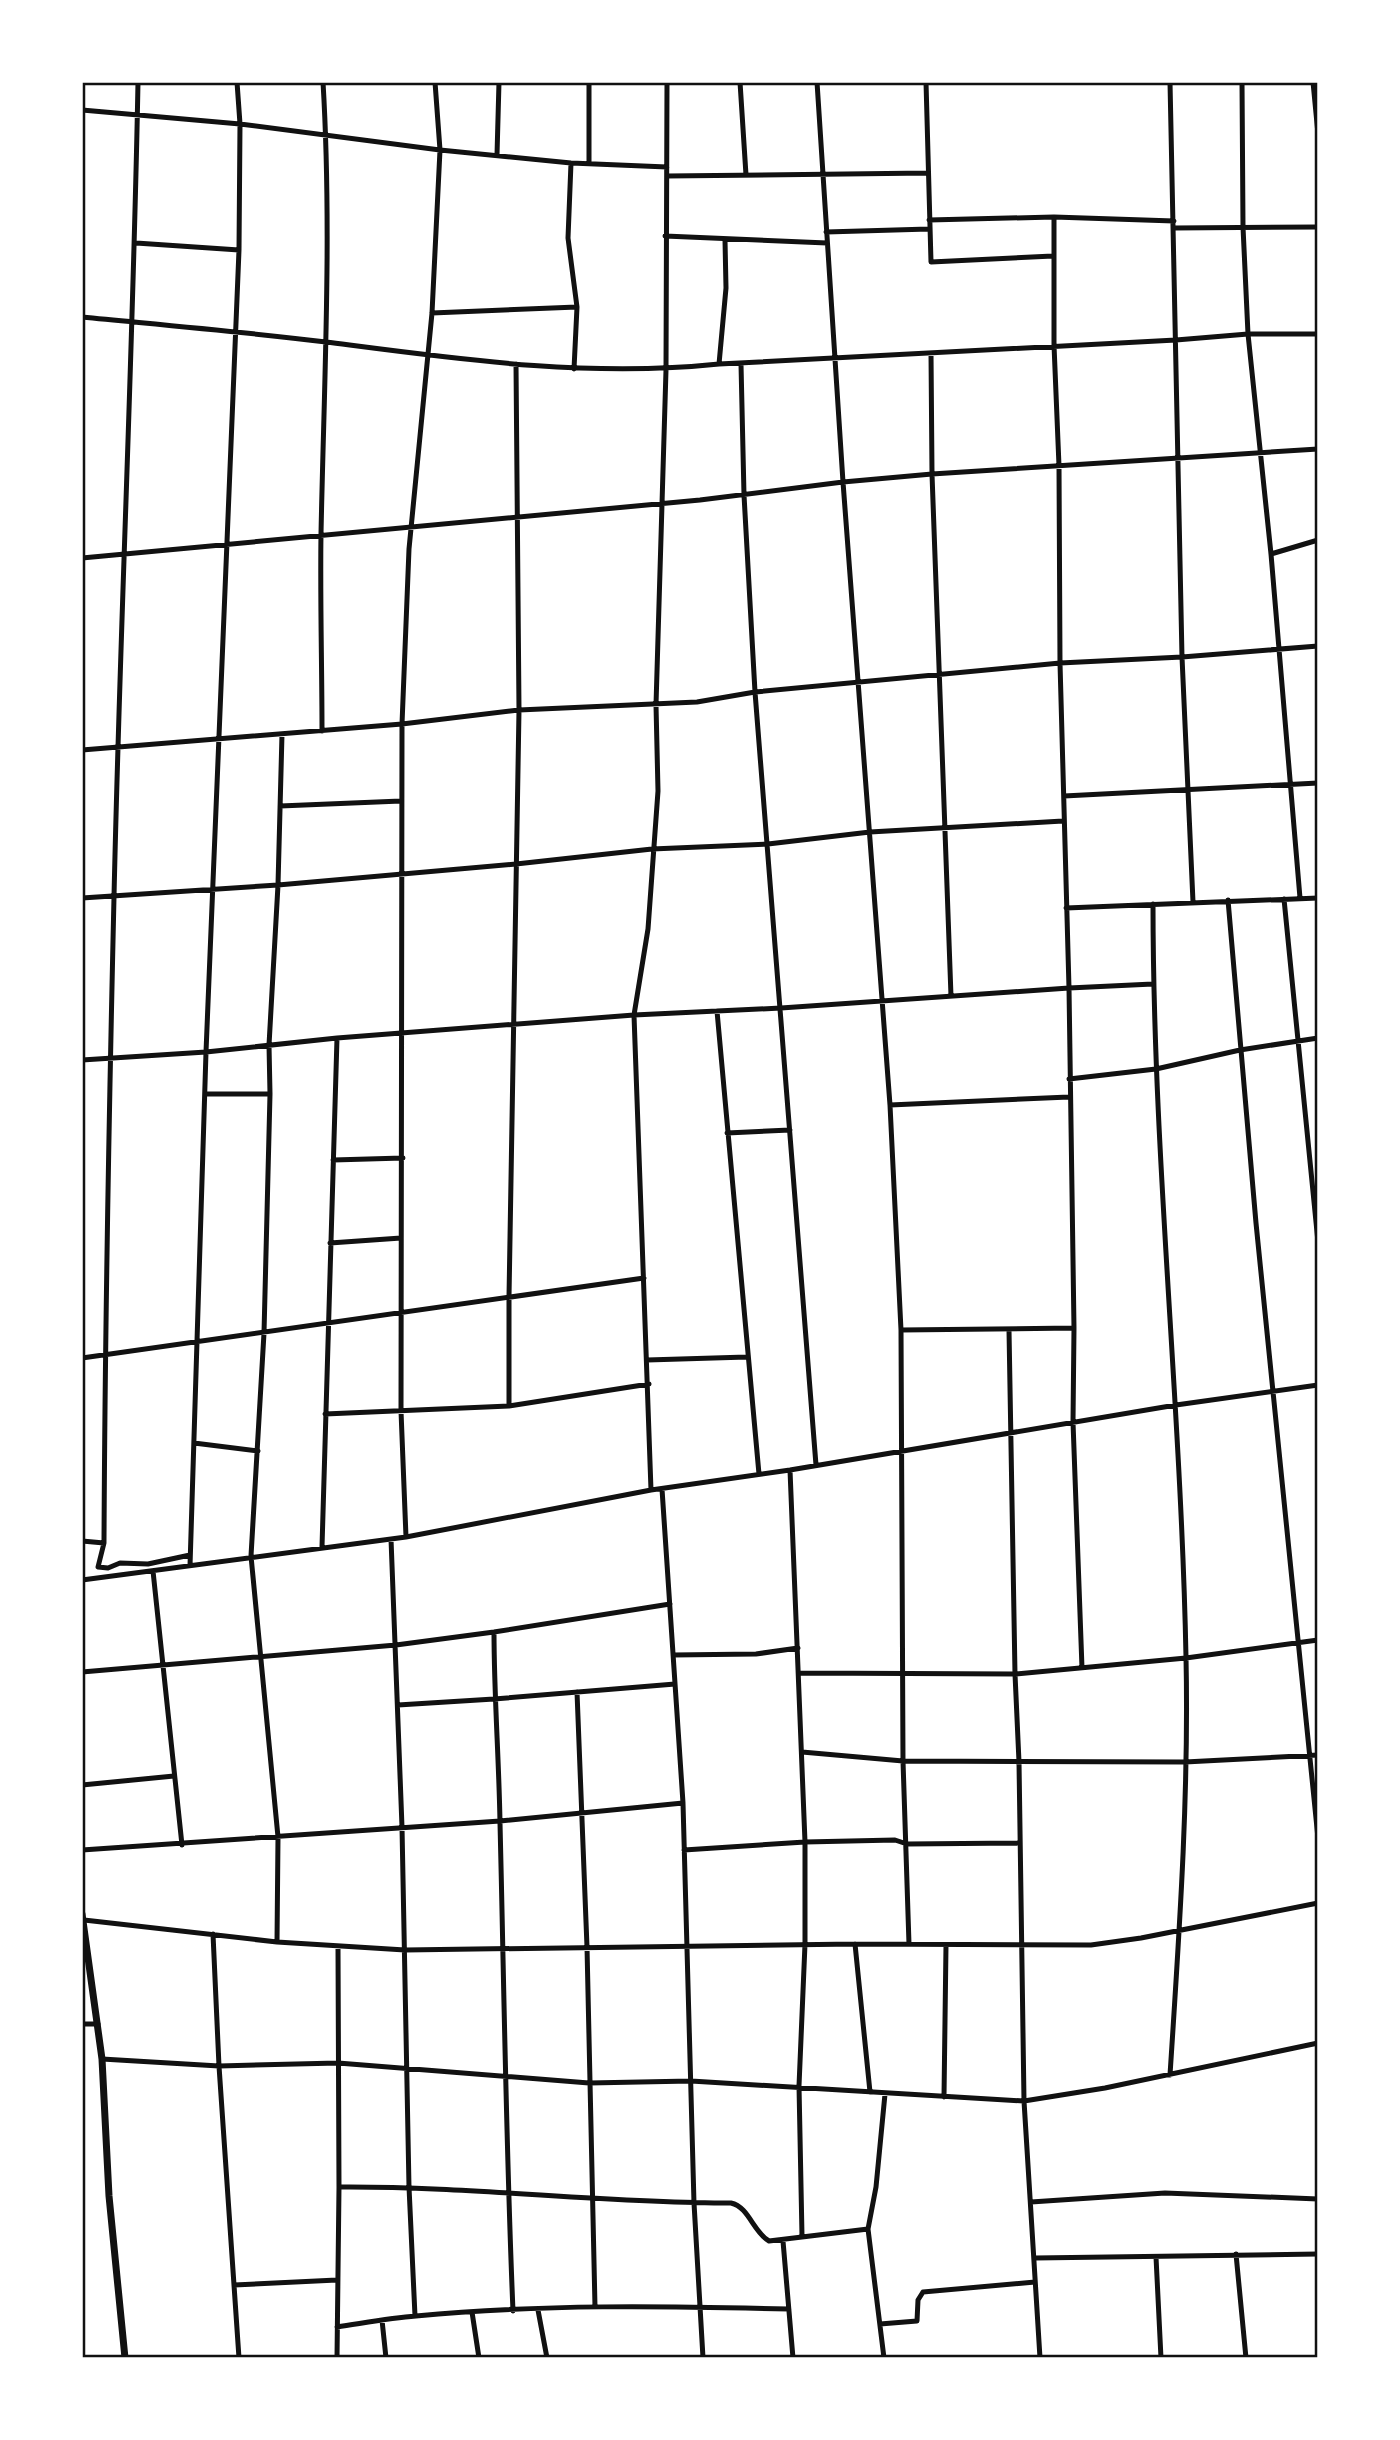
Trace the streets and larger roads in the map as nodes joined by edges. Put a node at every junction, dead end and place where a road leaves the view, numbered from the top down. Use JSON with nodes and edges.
{"nodes":[{"id":1,"x":138,"y":82,"type":"edge"},
{"id":2,"x":237,"y":82,"type":"edge"},
{"id":3,"x":323,"y":82,"type":"edge"},
{"id":4,"x":435,"y":82,"type":"edge"},
{"id":5,"x":499,"y":82,"type":"edge"},
{"id":6,"x":589,"y":82,"type":"edge"},
{"id":7,"x":667,"y":82,"type":"edge"},
{"id":8,"x":740,"y":82,"type":"edge"},
{"id":9,"x":817,"y":82,"type":"edge"},
{"id":10,"x":926,"y":82,"type":"edge"},
{"id":11,"x":1170,"y":82,"type":"edge"},
{"id":12,"x":1242,"y":82,"type":"edge"},
{"id":13,"x":1313,"y":82,"type":"edge"},
{"id":14,"x":82,"y":110,"type":"edge"},
{"id":15,"x":137,"y":115,"type":"junction"},
{"id":16,"x":240,"y":124,"type":"junction"},
{"id":17,"x":1318,"y":134,"type":"edge"},
{"id":18,"x":326,"y":135,"type":"junction"},
{"id":19,"x":440,"y":150,"type":"junction"},
{"id":20,"x":496,"y":155,"type":"junction"},
{"id":21,"x":571,"y":163,"type":"junction"},
{"id":22,"x":589,"y":163,"type":"junction"},
{"id":23,"x":667,"y":167,"type":"junction"},
{"id":24,"x":928,"y":173,"type":"junction"},
{"id":25,"x":822,"y":174,"type":"junction"},
{"id":26,"x":746,"y":175,"type":"junction"},
{"id":27,"x":667,"y":176,"type":"junction"},
{"id":28,"x":1054,"y":217,"type":"junction"},
{"id":29,"x":929,"y":220,"type":"junction"},
{"id":30,"x":1174,"y":224,"type":"junction"},
{"id":31,"x":1243,"y":227,"type":"junction"},
{"id":32,"x":1318,"y":227,"type":"edge"},
{"id":33,"x":929,"y":229,"type":"junction"},
{"id":34,"x":826,"y":232,"type":"junction"},
{"id":35,"x":665,"y":236,"type":"junction"},
{"id":36,"x":725,"y":240,"type":"junction"},
{"id":37,"x":136,"y":243,"type":"junction"},
{"id":38,"x":827,"y":243,"type":"junction"},
{"id":39,"x":239,"y":250,"type":"junction"},
{"id":40,"x":1053,"y":256,"type":"junction"},
{"id":41,"x":577,"y":307,"type":"junction"},
{"id":42,"x":432,"y":313,"type":"junction"},
{"id":43,"x":82,"y":317,"type":"edge"},
{"id":44,"x":132,"y":322,"type":"junction"},
{"id":45,"x":235,"y":332,"type":"junction"},
{"id":46,"x":1248,"y":334,"type":"junction"},
{"id":47,"x":1318,"y":334,"type":"edge"},
{"id":48,"x":1176,"y":340,"type":"junction"},
{"id":49,"x":327,"y":343,"type":"junction"},
{"id":50,"x":1055,"y":345,"type":"junction"},
{"id":51,"x":931,"y":353,"type":"junction"},
{"id":52,"x":428,"y":356,"type":"junction"},
{"id":53,"x":836,"y":358,"type":"junction"},
{"id":54,"x":516,"y":364,"type":"junction"},
{"id":55,"x":719,"y":364,"type":"junction"},
{"id":56,"x":741,"y":364,"type":"junction"},
{"id":57,"x":574,"y":369,"type":"junction"},
{"id":58,"x":666,"y":370,"type":"junction"},
{"id":59,"x":1318,"y":449,"type":"edge"},
{"id":60,"x":1259,"y":452,"type":"junction"},
{"id":61,"x":1179,"y":458,"type":"junction"},
{"id":62,"x":1059,"y":466,"type":"junction"},
{"id":63,"x":932,"y":474,"type":"junction"},
{"id":64,"x":843,"y":482,"type":"junction"},
{"id":65,"x":744,"y":495,"type":"junction"},
{"id":66,"x":661,"y":503,"type":"junction"},
{"id":67,"x":516,"y":517,"type":"junction"},
{"id":68,"x":412,"y":527,"type":"junction"},
{"id":69,"x":321,"y":536,"type":"junction"},
{"id":70,"x":1318,"y":541,"type":"edge"},
{"id":71,"x":225,"y":545,"type":"junction"},
{"id":72,"x":125,"y":554,"type":"junction"},
{"id":73,"x":1271,"y":554,"type":"junction"},
{"id":74,"x":82,"y":558,"type":"edge"},
{"id":75,"x":1318,"y":646,"type":"edge"},
{"id":76,"x":1278,"y":649,"type":"junction"},
{"id":77,"x":1182,"y":657,"type":"junction"},
{"id":78,"x":1060,"y":663,"type":"junction"},
{"id":79,"x":940,"y":673,"type":"junction"},
{"id":80,"x":858,"y":682,"type":"junction"},
{"id":81,"x":755,"y":692,"type":"junction"},
{"id":82,"x":656,"y":705,"type":"junction"},
{"id":83,"x":519,"y":710,"type":"junction"},
{"id":84,"x":402,"y":724,"type":"junction"},
{"id":85,"x":322,"y":731,"type":"junction"},
{"id":86,"x":282,"y":734,"type":"junction"},
{"id":87,"x":218,"y":738,"type":"junction"},
{"id":88,"x":118,"y":747,"type":"junction"},
{"id":89,"x":82,"y":750,"type":"edge"},
{"id":90,"x":1318,"y":783,"type":"edge"},
{"id":91,"x":1289,"y":784,"type":"junction"},
{"id":92,"x":1188,"y":789,"type":"junction"},
{"id":93,"x":1064,"y":796,"type":"junction"},
{"id":94,"x":401,"y":801,"type":"junction"},
{"id":95,"x":280,"y":806,"type":"junction"},
{"id":96,"x":1063,"y":821,"type":"junction"},
{"id":97,"x":944,"y":827,"type":"junction"},
{"id":98,"x":870,"y":832,"type":"junction"},
{"id":99,"x":768,"y":844,"type":"junction"},
{"id":100,"x":652,"y":849,"type":"junction"},
{"id":101,"x":516,"y":864,"type":"junction"},
{"id":102,"x":401,"y":874,"type":"junction"},
{"id":103,"x":278,"y":885,"type":"junction"},
{"id":104,"x":213,"y":891,"type":"junction"},
{"id":105,"x":114,"y":897,"type":"junction"},
{"id":106,"x":82,"y":898,"type":"edge"},
{"id":107,"x":1300,"y":898,"type":"junction"},
{"id":108,"x":1318,"y":898,"type":"edge"},
{"id":109,"x":1284,"y":899,"type":"junction"},
{"id":110,"x":1228,"y":900,"type":"junction"},
{"id":111,"x":1193,"y":902,"type":"junction"},
{"id":112,"x":1153,"y":904,"type":"junction"},
{"id":113,"x":1066,"y":908,"type":"junction"},
{"id":114,"x":1153,"y":984,"type":"junction"},
{"id":115,"x":1069,"y":988,"type":"junction"},
{"id":116,"x":951,"y":996,"type":"junction"},
{"id":117,"x":881,"y":1000,"type":"junction"},
{"id":118,"x":780,"y":1009,"type":"junction"},
{"id":119,"x":717,"y":1012,"type":"junction"},
{"id":120,"x":634,"y":1015,"type":"junction"},
{"id":121,"x":514,"y":1024,"type":"junction"},
{"id":122,"x":402,"y":1034,"type":"junction"},
{"id":123,"x":337,"y":1038,"type":"junction"},
{"id":124,"x":1318,"y":1038,"type":"edge"},
{"id":125,"x":1297,"y":1041,"type":"junction"},
{"id":126,"x":269,"y":1045,"type":"junction"},
{"id":127,"x":1240,"y":1050,"type":"junction"},
{"id":128,"x":206,"y":1052,"type":"junction"},
{"id":129,"x":111,"y":1058,"type":"junction"},
{"id":130,"x":82,"y":1060,"type":"edge"},
{"id":131,"x":1156,"y":1069,"type":"junction"},
{"id":132,"x":1069,"y":1079,"type":"junction"},
{"id":133,"x":205,"y":1094,"type":"junction"},
{"id":134,"x":270,"y":1094,"type":"junction"},
{"id":135,"x":1069,"y":1097,"type":"junction"},
{"id":136,"x":890,"y":1105,"type":"junction"},
{"id":137,"x":790,"y":1130,"type":"junction"},
{"id":138,"x":727,"y":1133,"type":"junction"},
{"id":139,"x":403,"y":1158,"type":"junction"},
{"id":140,"x":333,"y":1160,"type":"junction"},
{"id":141,"x":401,"y":1237,"type":"junction"},
{"id":142,"x":1318,"y":1242,"type":"edge"},
{"id":143,"x":330,"y":1243,"type":"junction"},
{"id":144,"x":644,"y":1278,"type":"junction"},
{"id":145,"x":509,"y":1297,"type":"junction"},
{"id":146,"x":401,"y":1314,"type":"junction"},
{"id":147,"x":328,"y":1324,"type":"junction"},
{"id":148,"x":1074,"y":1328,"type":"junction"},
{"id":149,"x":901,"y":1330,"type":"junction"},
{"id":150,"x":1009,"y":1330,"type":"junction"},
{"id":151,"x":264,"y":1333,"type":"junction"},
{"id":152,"x":198,"y":1342,"type":"junction"},
{"id":153,"x":105,"y":1355,"type":"junction"},
{"id":154,"x":747,"y":1357,"type":"junction"},
{"id":155,"x":82,"y":1358,"type":"edge"},
{"id":156,"x":647,"y":1360,"type":"junction"},
{"id":157,"x":649,"y":1384,"type":"junction"},
{"id":158,"x":1318,"y":1385,"type":"edge"},
{"id":159,"x":1275,"y":1391,"type":"junction"},
{"id":160,"x":1176,"y":1405,"type":"junction"},
{"id":161,"x":509,"y":1406,"type":"junction"},
{"id":162,"x":401,"y":1411,"type":"junction"},
{"id":163,"x":325,"y":1414,"type":"junction"},
{"id":164,"x":1073,"y":1422,"type":"junction"},
{"id":165,"x":1012,"y":1431,"type":"junction"},
{"id":166,"x":194,"y":1443,"type":"junction"},
{"id":167,"x":900,"y":1450,"type":"junction"},
{"id":168,"x":258,"y":1451,"type":"junction"},
{"id":169,"x":816,"y":1465,"type":"junction"},
{"id":170,"x":790,"y":1470,"type":"junction"},
{"id":171,"x":759,"y":1474,"type":"junction"},
{"id":172,"x":662,"y":1489,"type":"junction"},
{"id":173,"x":651,"y":1490,"type":"junction"},
{"id":174,"x":406,"y":1537,"type":"junction"},
{"id":175,"x":391,"y":1539,"type":"junction"},
{"id":176,"x":82,"y":1541,"type":"edge"},
{"id":177,"x":103,"y":1543,"type":"junction"},
{"id":178,"x":322,"y":1547,"type":"junction"},
{"id":179,"x":190,"y":1555,"type":"junction"},
{"id":180,"x":251,"y":1556,"type":"junction"},
{"id":181,"x":190,"y":1566,"type":"junction"},
{"id":182,"x":153,"y":1571,"type":"junction"},
{"id":183,"x":82,"y":1580,"type":"edge"},
{"id":184,"x":670,"y":1604,"type":"junction"},
{"id":185,"x":494,"y":1632,"type":"junction"},
{"id":186,"x":1318,"y":1640,"type":"edge"},
{"id":187,"x":1299,"y":1643,"type":"junction"},
{"id":188,"x":396,"y":1645,"type":"junction"},
{"id":189,"x":798,"y":1648,"type":"junction"},
{"id":190,"x":673,"y":1655,"type":"junction"},
{"id":191,"x":260,"y":1658,"type":"junction"},
{"id":192,"x":1186,"y":1658,"type":"junction"},
{"id":193,"x":161,"y":1666,"type":"junction"},
{"id":194,"x":1082,"y":1668,"type":"junction"},
{"id":195,"x":82,"y":1672,"type":"edge"},
{"id":196,"x":799,"y":1673,"type":"junction"},
{"id":197,"x":1015,"y":1674,"type":"junction"},
{"id":198,"x":903,"y":1675,"type":"junction"},
{"id":199,"x":675,"y":1684,"type":"junction"},
{"id":200,"x":577,"y":1692,"type":"junction"},
{"id":201,"x":494,"y":1699,"type":"junction"},
{"id":202,"x":398,"y":1705,"type":"junction"},
{"id":203,"x":802,"y":1752,"type":"junction"},
{"id":204,"x":1310,"y":1755,"type":"junction"},
{"id":205,"x":1318,"y":1755,"type":"edge"},
{"id":206,"x":903,"y":1761,"type":"junction"},
{"id":207,"x":1019,"y":1762,"type":"junction"},
{"id":208,"x":1185,"y":1762,"type":"junction"},
{"id":209,"x":174,"y":1776,"type":"junction"},
{"id":210,"x":82,"y":1785,"type":"edge"},
{"id":211,"x":682,"y":1804,"type":"junction"},
{"id":212,"x":580,"y":1813,"type":"junction"},
{"id":213,"x":500,"y":1821,"type":"junction"},
{"id":214,"x":402,"y":1827,"type":"junction"},
{"id":215,"x":278,"y":1837,"type":"junction"},
{"id":216,"x":1318,"y":1838,"type":"edge"},
{"id":217,"x":805,"y":1842,"type":"junction"},
{"id":218,"x":1019,"y":1843,"type":"junction"},
{"id":219,"x":907,"y":1844,"type":"junction"},
{"id":220,"x":181,"y":1845,"type":"junction"},
{"id":221,"x":82,"y":1850,"type":"edge"},
{"id":222,"x":684,"y":1850,"type":"junction"},
{"id":223,"x":1318,"y":1903,"type":"edge"},
{"id":224,"x":83,"y":1917,"type":"edge"},
{"id":225,"x":1179,"y":1930,"type":"junction"},
{"id":226,"x":213,"y":1934,"type":"junction"},
{"id":227,"x":277,"y":1942,"type":"junction"},
{"id":228,"x":805,"y":1944,"type":"junction"},
{"id":229,"x":855,"y":1944,"type":"junction"},
{"id":230,"x":909,"y":1944,"type":"junction"},
{"id":231,"x":688,"y":1945,"type":"junction"},
{"id":232,"x":946,"y":1945,"type":"junction"},
{"id":233,"x":1021,"y":1946,"type":"junction"},
{"id":234,"x":338,"y":1947,"type":"junction"},
{"id":235,"x":587,"y":1947,"type":"junction"},
{"id":236,"x":405,"y":1950,"type":"junction"},
{"id":237,"x":501,"y":1950,"type":"junction"},
{"id":238,"x":82,"y":2024,"type":"edge"},
{"id":239,"x":98,"y":2024,"type":"junction"},
{"id":240,"x":1318,"y":2043,"type":"edge"},
{"id":241,"x":102,"y":2059,"type":"junction"},
{"id":242,"x":338,"y":2063,"type":"junction"},
{"id":243,"x":219,"y":2066,"type":"junction"},
{"id":244,"x":408,"y":2067,"type":"junction"},
{"id":245,"x":1170,"y":2075,"type":"junction"},
{"id":246,"x":506,"y":2077,"type":"junction"},
{"id":247,"x":691,"y":2081,"type":"junction"},
{"id":248,"x":589,"y":2083,"type":"junction"},
{"id":249,"x":799,"y":2086,"type":"junction"},
{"id":250,"x":870,"y":2092,"type":"junction"},
{"id":251,"x":885,"y":2094,"type":"junction"},
{"id":252,"x":944,"y":2097,"type":"junction"},
{"id":253,"x":1024,"y":2101,"type":"junction"},
{"id":254,"x":409,"y":2186,"type":"junction"},
{"id":255,"x":339,"y":2187,"type":"junction"},
{"id":256,"x":508,"y":2193,"type":"junction"},
{"id":257,"x":591,"y":2199,"type":"junction"},
{"id":258,"x":1318,"y":2199,"type":"edge"},
{"id":259,"x":1031,"y":2202,"type":"junction"},
{"id":260,"x":694,"y":2203,"type":"junction"},
{"id":261,"x":868,"y":2229,"type":"junction"},
{"id":262,"x":802,"y":2236,"type":"junction"},
{"id":263,"x":783,"y":2241,"type":"junction"},
{"id":264,"x":1318,"y":2254,"type":"edge"},
{"id":265,"x":1236,"y":2255,"type":"junction"},
{"id":266,"x":1156,"y":2256,"type":"junction"},
{"id":267,"x":1035,"y":2258,"type":"junction"},
{"id":268,"x":337,"y":2280,"type":"junction"},
{"id":269,"x":1035,"y":2282,"type":"junction"},
{"id":270,"x":234,"y":2285,"type":"junction"},
{"id":271,"x":698,"y":2307,"type":"junction"},
{"id":272,"x":595,"y":2308,"type":"junction"},
{"id":273,"x":789,"y":2309,"type":"junction"},
{"id":274,"x":538,"y":2310,"type":"junction"},
{"id":275,"x":513,"y":2311,"type":"junction"},
{"id":276,"x":472,"y":2312,"type":"junction"},
{"id":277,"x":415,"y":2316,"type":"junction"},
{"id":278,"x":383,"y":2320,"type":"junction"},
{"id":279,"x":880,"y":2324,"type":"junction"},
{"id":280,"x":337,"y":2327,"type":"junction"},
{"id":281,"x":125,"y":2358,"type":"edge"},
{"id":282,"x":239,"y":2358,"type":"edge"},
{"id":283,"x":337,"y":2358,"type":"edge"},
{"id":284,"x":386,"y":2358,"type":"edge"},
{"id":285,"x":479,"y":2358,"type":"edge"},
{"id":286,"x":547,"y":2358,"type":"edge"},
{"id":287,"x":703,"y":2358,"type":"edge"},
{"id":288,"x":793,"y":2358,"type":"edge"},
{"id":289,"x":884,"y":2358,"type":"edge"},
{"id":290,"x":1040,"y":2358,"type":"edge"},
{"id":291,"x":1161,"y":2358,"type":"edge"},
{"id":292,"x":1245,"y":2358,"type":"edge"}],
"edges":[{"from":1,"to":15,"type":"street"},
{"from":2,"to":16,"type":"street"},
{"from":3,"to":18,"type":"street"},
{"from":4,"to":19,"type":"street"},
{"from":5,"to":20,"type":"street"},
{"from":6,"to":22,"type":"street"},
{"from":7,"to":23,"type":"street"},
{"from":8,"to":26,"type":"street"},
{"from":9,"to":25,"type":"street"},
{"from":10,"to":24,"type":"street"},
{"from":11,"to":30,"type":"street"},
{"from":12,"to":31,"type":"street"},
{"from":13,"to":17,"type":"street"},
{"from":14,"to":15,"type":"street"},
{"from":15,"to":16,"type":"street"},
{"from":15,"to":37,"type":"street"},
{"from":16,"to":18,"type":"street"},
{"from":16,"to":39,"type":"street"},
{"from":18,"to":19,"type":"street"},
{"from":18,"to":49,"type":"street"},
{"from":19,"to":20,"type":"street"},
{"from":19,"to":42,"type":"street"},
{"from":20,"to":21,"type":"street"},
{"from":21,"to":22,"type":"street"},
{"from":21,"to":41,"type":"street"},
{"from":22,"to":23,"type":"street"},
{"from":23,"to":27,"type":"street"},
{"from":24,"to":25,"type":"street"},
{"from":24,"to":29,"type":"street"},
{"from":25,"to":26,"type":"street"},
{"from":25,"to":34,"type":"street"},
{"from":26,"to":27,"type":"street"},
{"from":27,"to":35,"type":"street"},
{"from":28,"to":29,"type":"street"},
{"from":28,"to":30,"type":"street"},
{"from":28,"to":40,"type":"street"},
{"from":29,"to":33,"type":"street"},
{"from":30,"to":31,"type":"street"},
{"from":30,"to":48,"type":"street"},
{"from":31,"to":32,"type":"street"},
{"from":31,"to":46,"type":"street"},
{"from":33,"to":34,"type":"street"},
{"from":33,"to":40,"type":"street"},
{"from":34,"to":38,"type":"street"},
{"from":35,"to":36,"type":"street"},
{"from":35,"to":58,"type":"street"},
{"from":36,"to":38,"type":"street"},
{"from":36,"to":55,"type":"street"},
{"from":37,"to":39,"type":"street"},
{"from":37,"to":44,"type":"street"},
{"from":38,"to":53,"type":"street"},
{"from":39,"to":45,"type":"street"},
{"from":40,"to":50,"type":"street"},
{"from":41,"to":42,"type":"street"},
{"from":41,"to":57,"type":"street"},
{"from":42,"to":52,"type":"street"},
{"from":43,"to":44,"type":"street"},
{"from":44,"to":45,"type":"street"},
{"from":44,"to":72,"type":"street"},
{"from":45,"to":49,"type":"street"},
{"from":45,"to":71,"type":"street"},
{"from":46,"to":47,"type":"street"},
{"from":46,"to":48,"type":"street"},
{"from":46,"to":60,"type":"street"},
{"from":48,"to":50,"type":"street"},
{"from":48,"to":61,"type":"street"},
{"from":49,"to":52,"type":"street"},
{"from":49,"to":69,"type":"street"},
{"from":50,"to":51,"type":"street"},
{"from":50,"to":62,"type":"street"},
{"from":51,"to":53,"type":"street"},
{"from":51,"to":63,"type":"street"},
{"from":52,"to":54,"type":"street"},
{"from":52,"to":68,"type":"street"},
{"from":53,"to":56,"type":"street"},
{"from":53,"to":64,"type":"street"},
{"from":54,"to":57,"type":"street"},
{"from":54,"to":67,"type":"street"},
{"from":55,"to":56,"type":"street"},
{"from":55,"to":58,"type":"street"},
{"from":56,"to":65,"type":"street"},
{"from":57,"to":58,"type":"street"},
{"from":58,"to":66,"type":"street"},
{"from":59,"to":60,"type":"street"},
{"from":60,"to":61,"type":"street"},
{"from":60,"to":73,"type":"street"},
{"from":61,"to":62,"type":"street"},
{"from":61,"to":77,"type":"street"},
{"from":62,"to":63,"type":"street"},
{"from":62,"to":78,"type":"street"},
{"from":63,"to":64,"type":"street"},
{"from":63,"to":79,"type":"street"},
{"from":64,"to":65,"type":"street"},
{"from":64,"to":80,"type":"street"},
{"from":65,"to":66,"type":"street"},
{"from":65,"to":81,"type":"street"},
{"from":66,"to":67,"type":"street"},
{"from":66,"to":82,"type":"street"},
{"from":67,"to":68,"type":"street"},
{"from":67,"to":83,"type":"street"},
{"from":68,"to":69,"type":"street"},
{"from":68,"to":84,"type":"street"},
{"from":69,"to":71,"type":"street"},
{"from":69,"to":85,"type":"street"},
{"from":70,"to":73,"type":"street"},
{"from":71,"to":72,"type":"street"},
{"from":71,"to":87,"type":"street"},
{"from":72,"to":74,"type":"street"},
{"from":72,"to":88,"type":"street"},
{"from":73,"to":76,"type":"street"},
{"from":75,"to":76,"type":"street"},
{"from":76,"to":77,"type":"street"},
{"from":76,"to":91,"type":"street"},
{"from":77,"to":78,"type":"street"},
{"from":77,"to":92,"type":"street"},
{"from":78,"to":79,"type":"street"},
{"from":78,"to":93,"type":"street"},
{"from":79,"to":80,"type":"street"},
{"from":79,"to":97,"type":"street"},
{"from":80,"to":81,"type":"street"},
{"from":80,"to":98,"type":"street"},
{"from":81,"to":82,"type":"street"},
{"from":81,"to":99,"type":"street"},
{"from":82,"to":83,"type":"street"},
{"from":82,"to":100,"type":"street"},
{"from":83,"to":84,"type":"street"},
{"from":83,"to":101,"type":"street"},
{"from":84,"to":85,"type":"street"},
{"from":84,"to":94,"type":"street"},
{"from":85,"to":86,"type":"street"},
{"from":86,"to":87,"type":"street"},
{"from":86,"to":95,"type":"street"},
{"from":87,"to":88,"type":"street"},
{"from":87,"to":104,"type":"street"},
{"from":88,"to":89,"type":"street"},
{"from":88,"to":105,"type":"street"},
{"from":90,"to":91,"type":"street"},
{"from":91,"to":92,"type":"street"},
{"from":91,"to":107,"type":"street"},
{"from":92,"to":93,"type":"street"},
{"from":92,"to":111,"type":"street"},
{"from":93,"to":96,"type":"street"},
{"from":94,"to":95,"type":"street"},
{"from":94,"to":102,"type":"street"},
{"from":95,"to":103,"type":"street"},
{"from":96,"to":97,"type":"street"},
{"from":96,"to":113,"type":"street"},
{"from":97,"to":98,"type":"street"},
{"from":97,"to":116,"type":"street"},
{"from":98,"to":99,"type":"street"},
{"from":98,"to":117,"type":"street"},
{"from":99,"to":100,"type":"street"},
{"from":99,"to":118,"type":"street"},
{"from":100,"to":101,"type":"street"},
{"from":100,"to":120,"type":"street"},
{"from":101,"to":102,"type":"street"},
{"from":101,"to":121,"type":"street"},
{"from":102,"to":103,"type":"street"},
{"from":102,"to":122,"type":"street"},
{"from":103,"to":104,"type":"street"},
{"from":103,"to":126,"type":"street"},
{"from":104,"to":105,"type":"street"},
{"from":104,"to":128,"type":"street"},
{"from":105,"to":106,"type":"street"},
{"from":105,"to":129,"type":"street"},
{"from":107,"to":108,"type":"street"},
{"from":107,"to":109,"type":"street"},
{"from":109,"to":110,"type":"street"},
{"from":109,"to":125,"type":"street"},
{"from":110,"to":111,"type":"street"},
{"from":110,"to":127,"type":"street"},
{"from":111,"to":112,"type":"street"},
{"from":112,"to":113,"type":"street"},
{"from":112,"to":114,"type":"street"},
{"from":113,"to":115,"type":"street"},
{"from":114,"to":115,"type":"street"},
{"from":114,"to":131,"type":"street"},
{"from":115,"to":116,"type":"street"},
{"from":115,"to":132,"type":"street"},
{"from":116,"to":117,"type":"street"},
{"from":117,"to":118,"type":"street"},
{"from":117,"to":136,"type":"street"},
{"from":118,"to":119,"type":"street"},
{"from":118,"to":137,"type":"street"},
{"from":119,"to":120,"type":"street"},
{"from":119,"to":138,"type":"street"},
{"from":120,"to":121,"type":"street"},
{"from":120,"to":144,"type":"street"},
{"from":121,"to":122,"type":"street"},
{"from":121,"to":145,"type":"street"},
{"from":122,"to":123,"type":"street"},
{"from":122,"to":139,"type":"street"},
{"from":123,"to":126,"type":"street"},
{"from":123,"to":140,"type":"street"},
{"from":124,"to":125,"type":"street"},
{"from":125,"to":127,"type":"street"},
{"from":125,"to":142,"type":"street"},
{"from":126,"to":128,"type":"street"},
{"from":126,"to":134,"type":"street"},
{"from":127,"to":131,"type":"street"},
{"from":127,"to":159,"type":"street"},
{"from":128,"to":129,"type":"street"},
{"from":128,"to":133,"type":"street"},
{"from":129,"to":130,"type":"street"},
{"from":129,"to":153,"type":"street"},
{"from":131,"to":132,"type":"street"},
{"from":131,"to":160,"type":"street"},
{"from":132,"to":135,"type":"street"},
{"from":133,"to":134,"type":"street"},
{"from":133,"to":152,"type":"street"},
{"from":134,"to":151,"type":"street"},
{"from":135,"to":136,"type":"street"},
{"from":135,"to":148,"type":"street"},
{"from":136,"to":149,"type":"street"},
{"from":137,"to":138,"type":"street"},
{"from":137,"to":169,"type":"street"},
{"from":138,"to":154,"type":"street"},
{"from":139,"to":140,"type":"street"},
{"from":139,"to":141,"type":"street"},
{"from":140,"to":143,"type":"street"},
{"from":141,"to":143,"type":"street"},
{"from":141,"to":146,"type":"street"},
{"from":143,"to":147,"type":"street"},
{"from":144,"to":145,"type":"street"},
{"from":144,"to":156,"type":"street"},
{"from":145,"to":146,"type":"street"},
{"from":145,"to":161,"type":"street"},
{"from":146,"to":147,"type":"street"},
{"from":146,"to":162,"type":"street"},
{"from":147,"to":151,"type":"street"},
{"from":147,"to":163,"type":"street"},
{"from":148,"to":150,"type":"street"},
{"from":148,"to":164,"type":"street"},
{"from":149,"to":150,"type":"street"},
{"from":149,"to":167,"type":"street"},
{"from":150,"to":165,"type":"street"},
{"from":151,"to":152,"type":"street"},
{"from":151,"to":168,"type":"street"},
{"from":152,"to":153,"type":"street"},
{"from":152,"to":166,"type":"street"},
{"from":153,"to":155,"type":"street"},
{"from":153,"to":177,"type":"street"},
{"from":154,"to":156,"type":"street"},
{"from":154,"to":171,"type":"street"},
{"from":156,"to":157,"type":"street"},
{"from":157,"to":161,"type":"street"},
{"from":157,"to":173,"type":"street"},
{"from":158,"to":159,"type":"street"},
{"from":159,"to":160,"type":"street"},
{"from":159,"to":187,"type":"street"},
{"from":160,"to":164,"type":"street"},
{"from":160,"to":192,"type":"street"},
{"from":161,"to":162,"type":"street"},
{"from":162,"to":163,"type":"street"},
{"from":162,"to":174,"type":"street"},
{"from":163,"to":178,"type":"street"},
{"from":164,"to":165,"type":"street"},
{"from":164,"to":194,"type":"street"},
{"from":165,"to":167,"type":"street"},
{"from":165,"to":197,"type":"street"},
{"from":166,"to":168,"type":"street"},
{"from":166,"to":179,"type":"street"},
{"from":167,"to":169,"type":"street"},
{"from":167,"to":198,"type":"street"},
{"from":168,"to":180,"type":"street"},
{"from":169,"to":170,"type":"street"},
{"from":170,"to":171,"type":"street"},
{"from":170,"to":189,"type":"street"},
{"from":171,"to":172,"type":"street"},
{"from":172,"to":173,"type":"street"},
{"from":172,"to":184,"type":"street"},
{"from":173,"to":174,"type":"street"},
{"from":174,"to":175,"type":"street"},
{"from":175,"to":178,"type":"street"},
{"from":175,"to":188,"type":"street"},
{"from":176,"to":177,"type":"street"},
{"from":177,"to":179,"type":"street"},
{"from":178,"to":180,"type":"street"},
{"from":179,"to":181,"type":"street"},
{"from":180,"to":181,"type":"street"},
{"from":180,"to":191,"type":"street"},
{"from":181,"to":182,"type":"street"},
{"from":182,"to":183,"type":"street"},
{"from":182,"to":193,"type":"street"},
{"from":184,"to":185,"type":"street"},
{"from":184,"to":190,"type":"street"},
{"from":185,"to":188,"type":"street"},
{"from":185,"to":201,"type":"street"},
{"from":186,"to":187,"type":"street"},
{"from":187,"to":192,"type":"street"},
{"from":187,"to":204,"type":"street"},
{"from":188,"to":191,"type":"street"},
{"from":188,"to":202,"type":"street"},
{"from":189,"to":190,"type":"street"},
{"from":189,"to":196,"type":"street"},
{"from":190,"to":199,"type":"street"},
{"from":191,"to":193,"type":"street"},
{"from":191,"to":215,"type":"street"},
{"from":192,"to":194,"type":"street"},
{"from":192,"to":208,"type":"street"},
{"from":193,"to":195,"type":"street"},
{"from":193,"to":209,"type":"street"},
{"from":194,"to":197,"type":"street"},
{"from":196,"to":198,"type":"street"},
{"from":196,"to":203,"type":"street"},
{"from":197,"to":198,"type":"street"},
{"from":197,"to":207,"type":"street"},
{"from":198,"to":206,"type":"street"},
{"from":199,"to":200,"type":"street"},
{"from":199,"to":211,"type":"street"},
{"from":200,"to":201,"type":"street"},
{"from":200,"to":212,"type":"street"},
{"from":201,"to":202,"type":"street"},
{"from":201,"to":213,"type":"street"},
{"from":202,"to":214,"type":"street"},
{"from":203,"to":206,"type":"street"},
{"from":203,"to":217,"type":"street"},
{"from":204,"to":205,"type":"street"},
{"from":204,"to":208,"type":"street"},
{"from":204,"to":216,"type":"street"},
{"from":206,"to":207,"type":"street"},
{"from":206,"to":219,"type":"street"},
{"from":207,"to":208,"type":"street"},
{"from":207,"to":218,"type":"street"},
{"from":208,"to":225,"type":"street"},
{"from":209,"to":210,"type":"street"},
{"from":209,"to":220,"type":"street"},
{"from":211,"to":212,"type":"street"},
{"from":211,"to":222,"type":"street"},
{"from":212,"to":213,"type":"street"},
{"from":212,"to":235,"type":"street"},
{"from":213,"to":214,"type":"street"},
{"from":213,"to":237,"type":"street"},
{"from":214,"to":215,"type":"street"},
{"from":214,"to":236,"type":"street"},
{"from":215,"to":220,"type":"street"},
{"from":215,"to":227,"type":"street"},
{"from":217,"to":219,"type":"street"},
{"from":217,"to":222,"type":"street"},
{"from":217,"to":228,"type":"street"},
{"from":218,"to":219,"type":"street"},
{"from":218,"to":233,"type":"street"},
{"from":219,"to":230,"type":"street"},
{"from":220,"to":221,"type":"street"},
{"from":222,"to":231,"type":"street"},
{"from":223,"to":225,"type":"street"},
{"from":224,"to":226,"type":"street"},
{"from":224,"to":239,"type":"street"},
{"from":225,"to":233,"type":"street"},
{"from":225,"to":245,"type":"street"},
{"from":226,"to":227,"type":"street"},
{"from":226,"to":243,"type":"street"},
{"from":227,"to":234,"type":"street"},
{"from":228,"to":229,"type":"street"},
{"from":228,"to":231,"type":"street"},
{"from":228,"to":249,"type":"street"},
{"from":229,"to":230,"type":"street"},
{"from":229,"to":250,"type":"street"},
{"from":230,"to":232,"type":"street"},
{"from":231,"to":235,"type":"street"},
{"from":231,"to":247,"type":"street"},
{"from":232,"to":233,"type":"street"},
{"from":232,"to":252,"type":"street"},
{"from":233,"to":253,"type":"street"},
{"from":234,"to":236,"type":"street"},
{"from":234,"to":242,"type":"street"},
{"from":235,"to":237,"type":"street"},
{"from":235,"to":248,"type":"street"},
{"from":236,"to":237,"type":"street"},
{"from":236,"to":244,"type":"street"},
{"from":237,"to":246,"type":"street"},
{"from":238,"to":239,"type":"street"},
{"from":239,"to":241,"type":"street"},
{"from":240,"to":245,"type":"street"},
{"from":241,"to":243,"type":"street"},
{"from":241,"to":281,"type":"street"},
{"from":242,"to":243,"type":"street"},
{"from":242,"to":244,"type":"street"},
{"from":242,"to":255,"type":"street"},
{"from":243,"to":270,"type":"street"},
{"from":244,"to":246,"type":"street"},
{"from":244,"to":254,"type":"street"},
{"from":245,"to":253,"type":"street"},
{"from":246,"to":248,"type":"street"},
{"from":246,"to":256,"type":"street"},
{"from":247,"to":248,"type":"street"},
{"from":247,"to":249,"type":"street"},
{"from":247,"to":260,"type":"street"},
{"from":248,"to":257,"type":"street"},
{"from":249,"to":250,"type":"street"},
{"from":249,"to":262,"type":"street"},
{"from":250,"to":251,"type":"street"},
{"from":251,"to":252,"type":"street"},
{"from":251,"to":261,"type":"street"},
{"from":252,"to":253,"type":"street"},
{"from":253,"to":259,"type":"street"},
{"from":254,"to":255,"type":"street"},
{"from":254,"to":256,"type":"street"},
{"from":254,"to":277,"type":"street"},
{"from":255,"to":268,"type":"street"},
{"from":256,"to":257,"type":"street"},
{"from":256,"to":275,"type":"street"},
{"from":257,"to":260,"type":"street"},
{"from":257,"to":272,"type":"street"},
{"from":258,"to":259,"type":"street"},
{"from":259,"to":267,"type":"street"},
{"from":260,"to":263,"type":"street"},
{"from":260,"to":271,"type":"street"},
{"from":261,"to":262,"type":"street"},
{"from":261,"to":279,"type":"street"},
{"from":262,"to":263,"type":"street"},
{"from":263,"to":273,"type":"street"},
{"from":264,"to":265,"type":"street"},
{"from":265,"to":266,"type":"street"},
{"from":265,"to":292,"type":"street"},
{"from":266,"to":267,"type":"street"},
{"from":266,"to":291,"type":"street"},
{"from":267,"to":269,"type":"street"},
{"from":268,"to":270,"type":"street"},
{"from":268,"to":280,"type":"street"},
{"from":269,"to":279,"type":"street"},
{"from":269,"to":290,"type":"street"},
{"from":270,"to":282,"type":"street"},
{"from":271,"to":272,"type":"street"},
{"from":271,"to":273,"type":"street"},
{"from":271,"to":287,"type":"street"},
{"from":272,"to":274,"type":"street"},
{"from":273,"to":288,"type":"street"},
{"from":274,"to":275,"type":"street"},
{"from":274,"to":286,"type":"street"},
{"from":275,"to":276,"type":"street"},
{"from":276,"to":277,"type":"street"},
{"from":276,"to":285,"type":"street"},
{"from":277,"to":278,"type":"street"},
{"from":278,"to":280,"type":"street"},
{"from":278,"to":284,"type":"street"},
{"from":279,"to":289,"type":"street"},
{"from":280,"to":283,"type":"street"}]}
